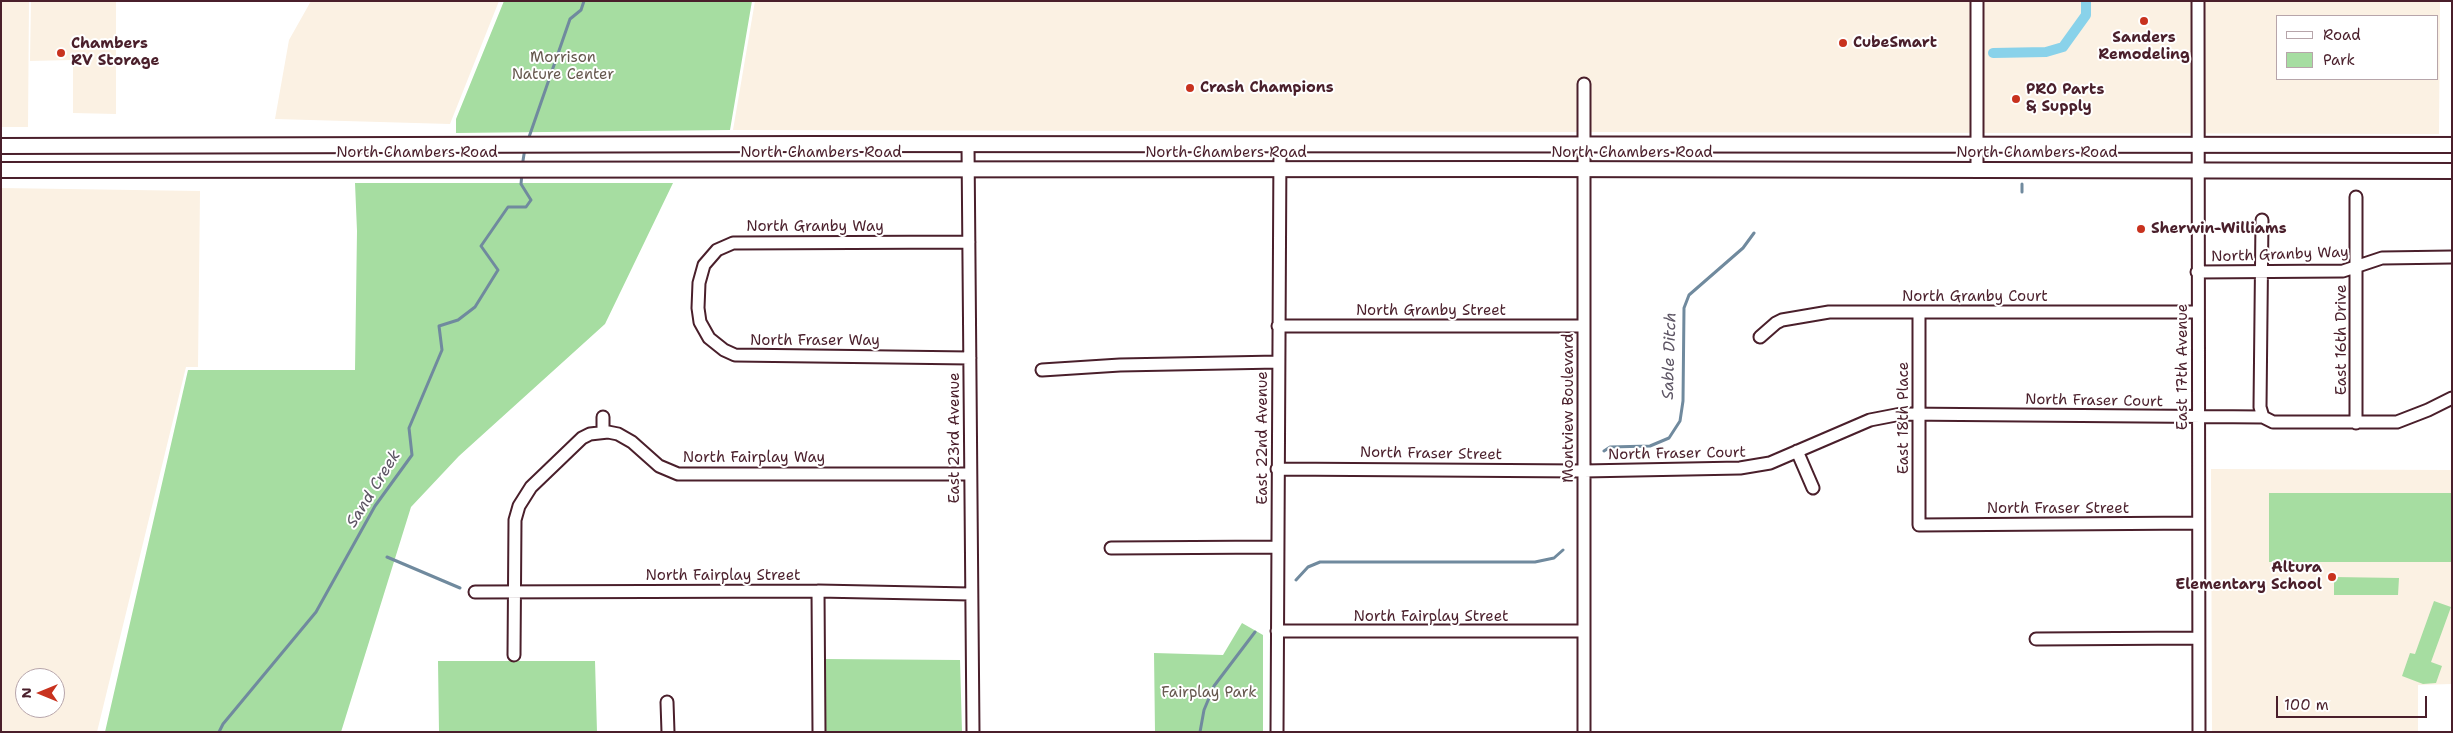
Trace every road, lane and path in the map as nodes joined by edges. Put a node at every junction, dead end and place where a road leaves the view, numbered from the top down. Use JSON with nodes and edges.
{"nodes":[{"id":1,"x":1978,"y":1,"type":"edge"},
{"id":2,"x":2198,"y":1,"type":"edge"},
{"id":3,"x":1584,"y":84,"type":"dead end"},
{"id":4,"x":968,"y":144,"type":"junction"},
{"id":5,"x":1584,"y":144,"type":"junction"},
{"id":6,"x":1977,"y":144,"type":"junction"},
{"id":7,"x":378,"y":145,"type":"junction"},
{"id":8,"x":1280,"y":145,"type":"junction"},
{"id":9,"x":2198,"y":145,"type":"junction"},
{"id":10,"x":2452,"y":145,"type":"edge"},
{"id":11,"x":1,"y":146,"type":"edge"},
{"id":12,"x":378,"y":169,"type":"junction"},
{"id":13,"x":968,"y":169,"type":"junction"},
{"id":14,"x":1977,"y":169,"type":"junction"},
{"id":15,"x":1,"y":170,"type":"edge"},
{"id":16,"x":1279,"y":170,"type":"junction"},
{"id":17,"x":1585,"y":170,"type":"junction"},
{"id":18,"x":2197,"y":170,"type":"junction"},
{"id":19,"x":2452,"y":171,"type":"edge"},
{"id":20,"x":2356,"y":197,"type":"dead end"},
{"id":21,"x":2262,"y":220,"type":"dead end"},
{"id":22,"x":969,"y":242,"type":"junction"},
{"id":23,"x":2452,"y":257,"type":"edge"},
{"id":24,"x":2357,"y":267,"type":"junction"},
{"id":25,"x":2197,"y":272,"type":"junction"},
{"id":26,"x":2262,"y":272,"type":"junction"},
{"id":27,"x":698,"y":298,"type":"joint"},
{"id":28,"x":1919,"y":312,"type":"junction"},
{"id":29,"x":2197,"y":312,"type":"junction"},
{"id":30,"x":1278,"y":326,"type":"junction"},
{"id":31,"x":1584,"y":326,"type":"junction"},
{"id":32,"x":1760,"y":337,"type":"dead end"},
{"id":33,"x":970,"y":358,"type":"junction"},
{"id":34,"x":1278,"y":362,"type":"junction"},
{"id":35,"x":1042,"y":370,"type":"dead end"},
{"id":36,"x":2452,"y":398,"type":"edge"},
{"id":37,"x":1920,"y":414,"type":"junction"},
{"id":38,"x":603,"y":417,"type":"dead end"},
{"id":39,"x":2263,"y":417,"type":"junction"},
{"id":40,"x":2198,"y":418,"type":"junction"},
{"id":41,"x":2356,"y":423,"type":"junction"},
{"id":42,"x":603,"y":432,"type":"junction"},
{"id":43,"x":1797,"y":451,"type":"junction"},
{"id":44,"x":1277,"y":468,"type":"junction"},
{"id":45,"x":1584,"y":471,"type":"junction"},
{"id":46,"x":969,"y":474,"type":"junction"},
{"id":47,"x":1813,"y":488,"type":"dead end"},
{"id":48,"x":2198,"y":523,"type":"junction"},
{"id":49,"x":1919,"y":524,"type":"joint"},
{"id":50,"x":1277,"y":547,"type":"junction"},
{"id":51,"x":1111,"y":548,"type":"dead end"},
{"id":52,"x":818,"y":591,"type":"junction"},
{"id":53,"x":475,"y":592,"type":"dead end"},
{"id":54,"x":514,"y":592,"type":"junction"},
{"id":55,"x":970,"y":594,"type":"junction"},
{"id":56,"x":1277,"y":631,"type":"junction"},
{"id":57,"x":1584,"y":631,"type":"junction"},
{"id":58,"x":2198,"y":638,"type":"junction"},
{"id":59,"x":2036,"y":639,"type":"dead end"},
{"id":60,"x":514,"y":655,"type":"dead end"},
{"id":61,"x":667,"y":702,"type":"dead end"},
{"id":62,"x":668,"y":732,"type":"edge"},
{"id":63,"x":819,"y":732,"type":"edge"},
{"id":64,"x":973,"y":732,"type":"edge"},
{"id":65,"x":1277,"y":732,"type":"edge"},
{"id":66,"x":1584,"y":732,"type":"edge"},
{"id":67,"x":2199,"y":732,"type":"edge"}],
"edges":[{"from":1,"to":6,"type":"street"},
{"from":2,"to":9,"type":"street","name":"East 17th Avenue"},
{"from":3,"to":5,"type":"street","name":"Montview Boulevard"},
{"from":4,"to":7,"type":"main road","name":"North Chambers Road"},
{"from":4,"to":8,"type":"main road","name":"North Chambers Road"},
{"from":4,"to":13,"type":"street","name":"East 23rd Avenue"},
{"from":5,"to":6,"type":"main road","name":"North Chambers Road"},
{"from":5,"to":8,"type":"main road","name":"North Chambers Road"},
{"from":5,"to":17,"type":"street","name":"Montview Boulevard"},
{"from":6,"to":9,"type":"main road","name":"North Chambers Road"},
{"from":6,"to":14,"type":"street"},
{"from":7,"to":11,"type":"main road","name":"North Chambers Road"},
{"from":7,"to":12,"type":"main road"},
{"from":8,"to":16,"type":"street","name":"East 22nd Avenue"},
{"from":9,"to":10,"type":"main road","name":"North Chambers Road"},
{"from":9,"to":18,"type":"street","name":"East 17th Avenue"},
{"from":12,"to":13,"type":"main road","name":"North Chambers Road"},
{"from":12,"to":15,"type":"main road","name":"North Chambers Road"},
{"from":13,"to":16,"type":"main road","name":"North Chambers Road"},
{"from":13,"to":22,"type":"street","name":"East 23rd Avenue"},
{"from":14,"to":17,"type":"main road","name":"North Chambers Road"},
{"from":14,"to":18,"type":"main road","name":"North Chambers Road"},
{"from":16,"to":17,"type":"main road","name":"North Chambers Road"},
{"from":16,"to":30,"type":"street","name":"East 22nd Avenue"},
{"from":17,"to":31,"type":"street","name":"Montview Boulevard"},
{"from":18,"to":19,"type":"main road","name":"North Chambers Road"},
{"from":18,"to":25,"type":"street","name":"East 17th Avenue"},
{"from":20,"to":24,"type":"street","name":"East 16th Drive"},
{"from":21,"to":26,"type":"street"},
{"from":22,"to":27,"type":"street","name":"North Granby Way"},
{"from":22,"to":33,"type":"street","name":"East 23rd Avenue"},
{"from":23,"to":24,"type":"street","name":"North Granby Way"},
{"from":24,"to":26,"type":"street","name":"North Granby Way"},
{"from":24,"to":41,"type":"street","name":"East 16th Drive"},
{"from":25,"to":26,"type":"street","name":"North Granby Way"},
{"from":25,"to":29,"type":"street","name":"East 17th Avenue"},
{"from":26,"to":39,"type":"street"},
{"from":27,"to":33,"type":"street","name":"North Fraser Way"},
{"from":28,"to":29,"type":"street","name":"North Granby Court"},
{"from":28,"to":32,"type":"street","name":"North Granby Court"},
{"from":28,"to":37,"type":"street","name":"East 18th Place"},
{"from":29,"to":40,"type":"street","name":"East 17th Avenue"},
{"from":30,"to":31,"type":"street","name":"North Granby Street"},
{"from":30,"to":34,"type":"street","name":"East 22nd Avenue"},
{"from":31,"to":45,"type":"street","name":"Montview Boulevard"},
{"from":33,"to":46,"type":"street","name":"East 23rd Avenue"},
{"from":34,"to":35,"type":"street"},
{"from":34,"to":44,"type":"street","name":"East 22nd Avenue"},
{"from":36,"to":41,"type":"street","name":"North Fraser Court"},
{"from":37,"to":40,"type":"street","name":"North Fraser Court"},
{"from":37,"to":43,"type":"street","name":"North Fraser Court"},
{"from":37,"to":49,"type":"street","name":"East 18th Place"},
{"from":38,"to":42,"type":"street"},
{"from":39,"to":40,"type":"street","name":"North Fraser Court"},
{"from":39,"to":41,"type":"street","name":"North Fraser Court"},
{"from":40,"to":48,"type":"street","name":"East 17th Avenue"},
{"from":42,"to":46,"type":"street","name":"North Fairplay Way"},
{"from":42,"to":54,"type":"street"},
{"from":43,"to":45,"type":"street","name":"North Fraser Court"},
{"from":43,"to":47,"type":"street"},
{"from":44,"to":45,"type":"street","name":"North Fraser Street"},
{"from":44,"to":50,"type":"street","name":"East 22nd Avenue"},
{"from":45,"to":57,"type":"street","name":"Montview Boulevard"},
{"from":46,"to":55,"type":"street","name":"East 23rd Avenue"},
{"from":48,"to":49,"type":"street","name":"North Fraser Street"},
{"from":48,"to":58,"type":"street","name":"East 17th Avenue"},
{"from":50,"to":51,"type":"street"},
{"from":50,"to":56,"type":"street","name":"East 22nd Avenue"},
{"from":52,"to":54,"type":"street","name":"North Fairplay Street"},
{"from":52,"to":55,"type":"street","name":"North Fairplay Street"},
{"from":52,"to":63,"type":"street"},
{"from":53,"to":54,"type":"street","name":"North Fairplay Street"},
{"from":54,"to":60,"type":"street"},
{"from":55,"to":64,"type":"street","name":"East 23rd Avenue"},
{"from":56,"to":57,"type":"street","name":"North Fairplay Street"},
{"from":56,"to":65,"type":"street","name":"East 22nd Avenue"},
{"from":57,"to":66,"type":"street","name":"Montview Boulevard"},
{"from":58,"to":59,"type":"street"},
{"from":58,"to":67,"type":"street","name":"East 17th Avenue"},
{"from":61,"to":62,"type":"street"}]}
